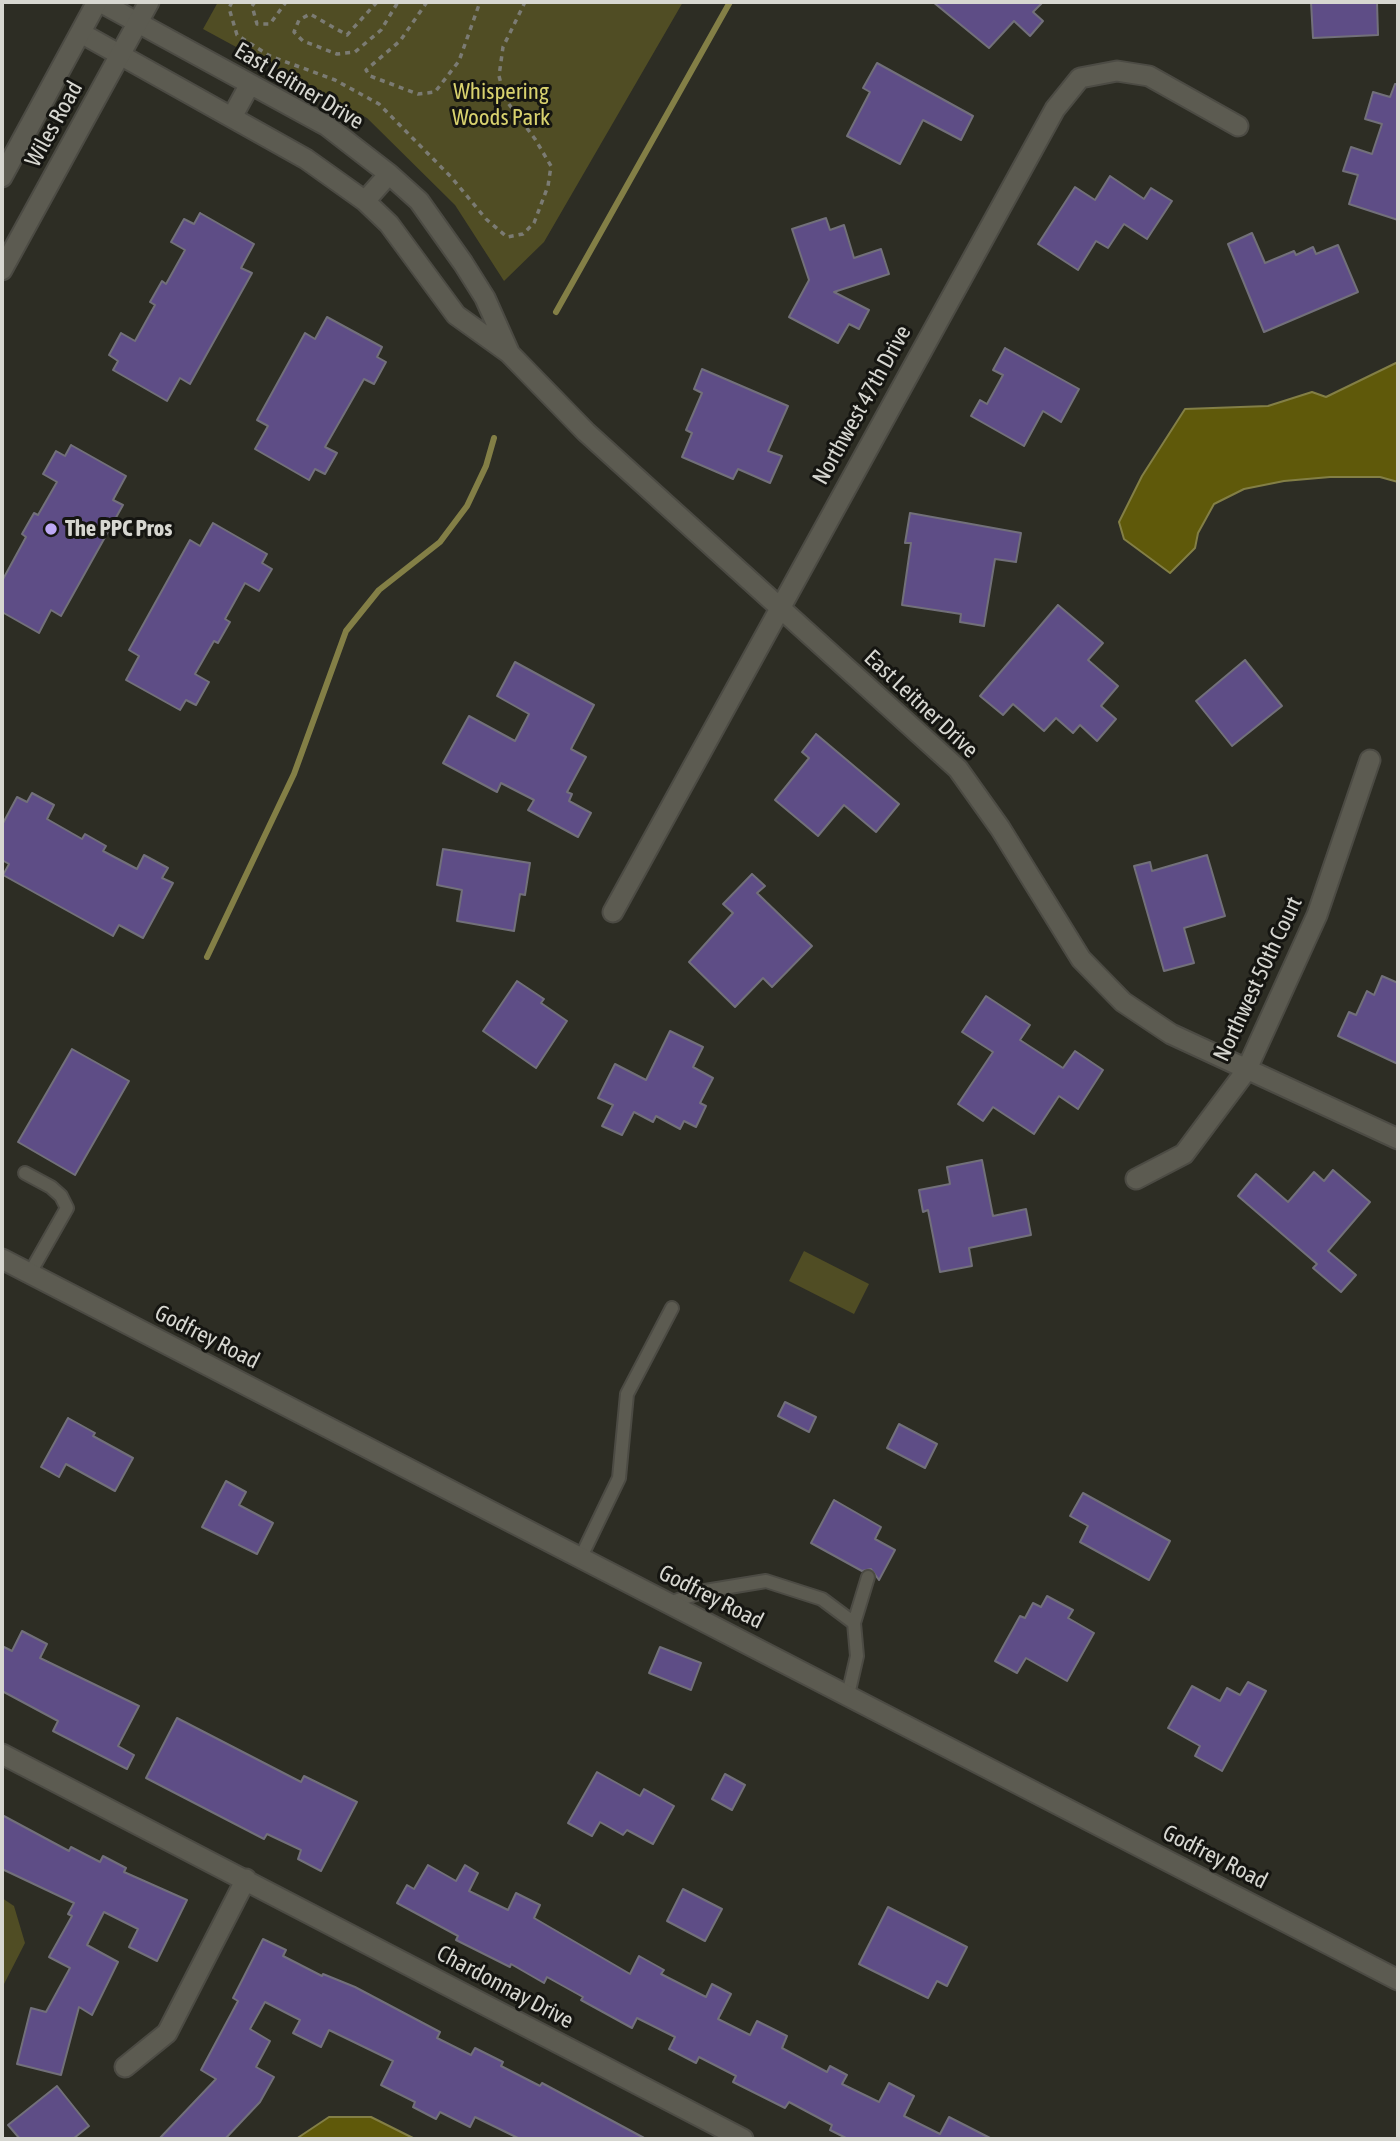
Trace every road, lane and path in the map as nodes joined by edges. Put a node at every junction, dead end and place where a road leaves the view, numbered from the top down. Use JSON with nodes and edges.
{"nodes":[{"id":1,"x":98,"y":2,"type":"edge"},
{"id":2,"x":149,"y":2,"type":"edge"},
{"id":3,"x":232,"y":2,"type":"edge"},
{"id":4,"x":255,"y":2,"type":"edge"},
{"id":5,"x":286,"y":2,"type":"edge"},
{"id":6,"x":377,"y":2,"type":"edge"},
{"id":7,"x":398,"y":2,"type":"edge"},
{"id":8,"x":428,"y":2,"type":"edge"},
{"id":9,"x":480,"y":2,"type":"edge"},
{"id":10,"x":525,"y":2,"type":"edge"},
{"id":11,"x":138,"y":22,"type":"junction"},
{"id":12,"x":81,"y":33,"type":"junction"},
{"id":13,"x":120,"y":55,"type":"junction"},
{"id":14,"x":250,"y":84,"type":"junction"},
{"id":15,"x":232,"y":117,"type":"junction"},
{"id":16,"x":1238,"y":126,"type":"dead end"},
{"id":17,"x":389,"y":174,"type":"junction"},
{"id":18,"x":2,"y":177,"type":"edge"},
{"id":19,"x":365,"y":201,"type":"junction"},
{"id":20,"x":2,"y":270,"type":"edge"},
{"id":21,"x":509,"y":353,"type":"junction"},
{"id":22,"x":779,"y":606,"type":"junction"},
{"id":23,"x":1370,"y":760,"type":"dead end"},
{"id":24,"x":613,"y":912,"type":"dead end"},
{"id":25,"x":1246,"y":1071,"type":"junction"},
{"id":26,"x":1398,"y":1139,"type":"edge"},
{"id":27,"x":25,"y":1173,"type":"dead end"},
{"id":28,"x":1136,"y":1179,"type":"dead end"},
{"id":29,"x":2,"y":1259,"type":"edge"},
{"id":30,"x":30,"y":1273,"type":"junction"},
{"id":31,"x":672,"y":1308,"type":"dead end"},
{"id":32,"x":581,"y":1557,"type":"junction"},
{"id":33,"x":868,"y":1577,"type":"dead end"},
{"id":34,"x":669,"y":1602,"type":"junction"},
{"id":35,"x":853,"y":1623,"type":"junction"},
{"id":36,"x":848,"y":1695,"type":"junction"},
{"id":37,"x":2,"y":1754,"type":"edge"},
{"id":38,"x":246,"y":1879,"type":"junction"},
{"id":39,"x":1398,"y":1979,"type":"edge"},
{"id":40,"x":125,"y":2067,"type":"dead end"},
{"id":41,"x":743,"y":2139,"type":"edge"}],
"edges":[{"from":1,"to":11,"type":"street","name":"East Leitner Drive"},
{"from":1,"to":12,"type":"street","name":"Wiles Road"},
{"from":2,"to":11,"type":"street","name":"Wiles Road"},
{"from":3,"to":10,"type":"path"},
{"from":4,"to":5,"type":"path"},
{"from":6,"to":7,"type":"path"},
{"from":8,"to":9,"type":"path"},
{"from":11,"to":13,"type":"street","name":"Wiles Road"},
{"from":11,"to":14,"type":"street","name":"East Leitner Drive"},
{"from":12,"to":13,"type":"street","name":"East Leitner Drive"},
{"from":12,"to":18,"type":"street","name":"Wiles Road"},
{"from":13,"to":15,"type":"street","name":"East Leitner Drive"},
{"from":13,"to":20,"type":"street","name":"Wiles Road"},
{"from":14,"to":15,"type":"street"},
{"from":14,"to":17,"type":"street","name":"East Leitner Drive"},
{"from":15,"to":19,"type":"street","name":"East Leitner Drive"},
{"from":16,"to":22,"type":"street","name":"Northwest 47th Drive"},
{"from":17,"to":19,"type":"street"},
{"from":17,"to":21,"type":"street","name":"East Leitner Drive"},
{"from":19,"to":21,"type":"street","name":"East Leitner Drive"},
{"from":21,"to":22,"type":"street","name":"East Leitner Drive"},
{"from":22,"to":24,"type":"street","name":"Northwest 47th Drive"},
{"from":22,"to":25,"type":"street","name":"East Leitner Drive"},
{"from":23,"to":25,"type":"street","name":"Northwest 50th Court"},
{"from":25,"to":26,"type":"street","name":"East Leitner Drive"},
{"from":25,"to":28,"type":"street","name":"Northwest 50th Court"},
{"from":27,"to":30,"type":"lane"},
{"from":29,"to":30,"type":"street","name":"Godfrey Road"},
{"from":30,"to":32,"type":"street","name":"Godfrey Road"},
{"from":31,"to":32,"type":"lane"},
{"from":32,"to":34,"type":"street","name":"Godfrey Road"},
{"from":33,"to":35,"type":"lane"},
{"from":34,"to":35,"type":"lane"},
{"from":34,"to":36,"type":"street","name":"Godfrey Road"},
{"from":35,"to":36,"type":"lane"},
{"from":36,"to":39,"type":"street","name":"Godfrey Road"},
{"from":37,"to":38,"type":"street","name":"Chardonnay Drive"},
{"from":38,"to":40,"type":"street"},
{"from":38,"to":41,"type":"street","name":"Chardonnay Drive"}]}
